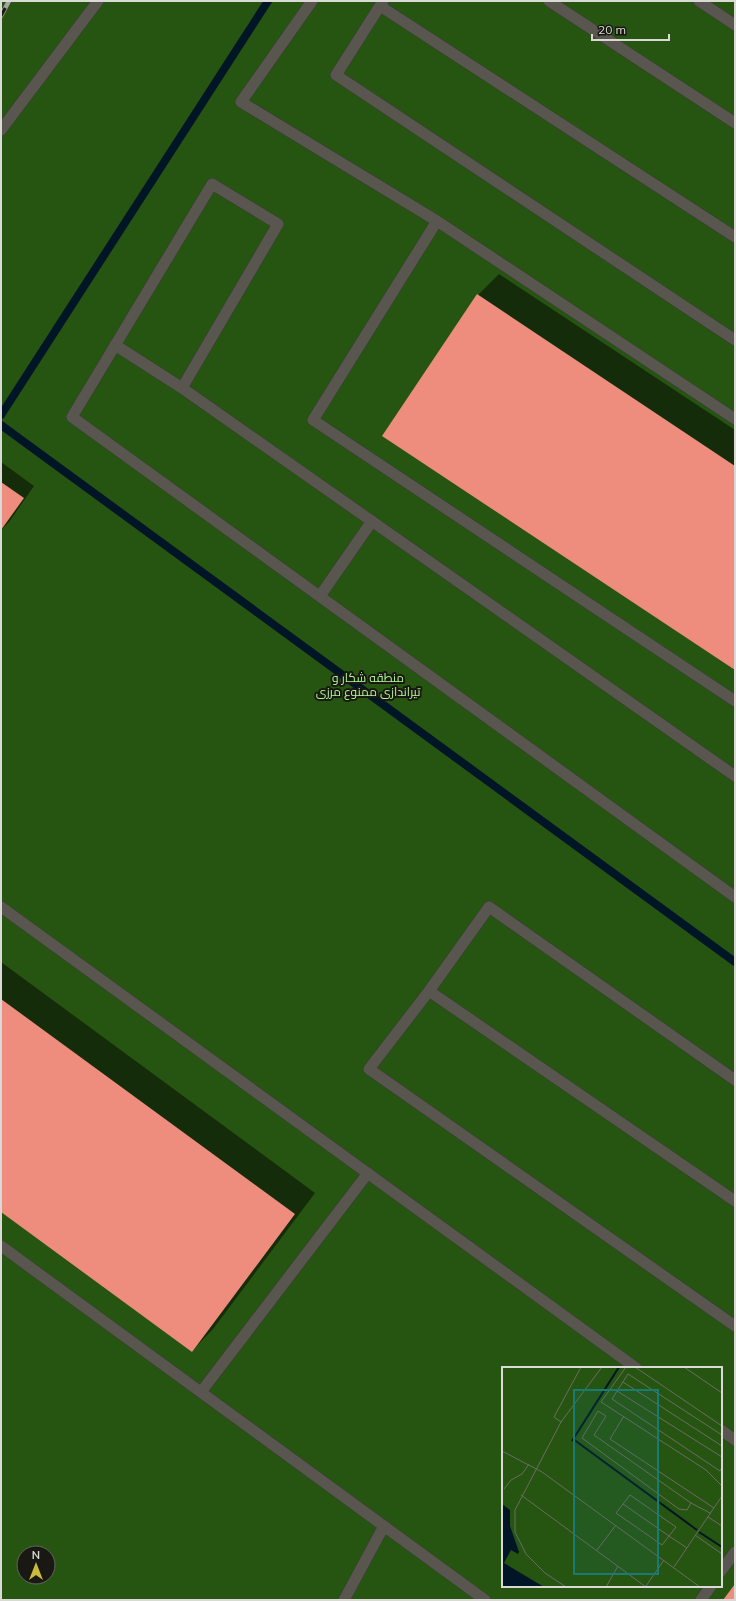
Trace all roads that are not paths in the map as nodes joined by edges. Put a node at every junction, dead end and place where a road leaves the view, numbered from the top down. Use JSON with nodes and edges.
{"nodes":[{"id":1,"x":98,"y":1,"type":"edge"},
{"id":2,"x":312,"y":1,"type":"edge"},
{"id":3,"x":549,"y":1,"type":"edge"},
{"id":4,"x":699,"y":1,"type":"edge"},
{"id":5,"x":381,"y":4,"type":"edge"},
{"id":6,"x":735,"y":25,"type":"edge"},
{"id":7,"x":735,"y":123,"type":"edge"},
{"id":8,"x":1,"y":130,"type":"edge"},
{"id":9,"x":437,"y":221,"type":"junction"},
{"id":10,"x":735,"y":236,"type":"edge"},
{"id":11,"x":735,"y":340,"type":"edge"},
{"id":12,"x":115,"y":345,"type":"junction"},
{"id":13,"x":182,"y":388,"type":"junction"},
{"id":14,"x":735,"y":419,"type":"edge"},
{"id":15,"x":372,"y":521,"type":"junction"},
{"id":16,"x":320,"y":596,"type":"junction"},
{"id":17,"x":735,"y":701,"type":"edge"},
{"id":18,"x":735,"y":776,"type":"edge"},
{"id":19,"x":735,"y":897,"type":"edge"},
{"id":20,"x":1,"y":907,"type":"edge"},
{"id":21,"x":429,"y":991,"type":"junction"},
{"id":22,"x":735,"y":1080,"type":"edge"},
{"id":23,"x":368,"y":1173,"type":"junction"},
{"id":24,"x":735,"y":1201,"type":"edge"},
{"id":25,"x":1,"y":1246,"type":"edge"},
{"id":26,"x":735,"y":1326,"type":"edge"},
{"id":27,"x":635,"y":1367,"type":"edge"},
{"id":28,"x":201,"y":1392,"type":"junction"},
{"id":29,"x":722,"y":1431,"type":"edge"},
{"id":30,"x":735,"y":1440,"type":"edge"},
{"id":31,"x":384,"y":1526,"type":"junction"},
{"id":32,"x":735,"y":1552,"type":"edge"},
{"id":33,"x":722,"y":1570,"type":"edge"},
{"id":34,"x":709,"y":1587,"type":"edge"},
{"id":35,"x":344,"y":1600,"type":"edge"},
{"id":36,"x":485,"y":1600,"type":"edge"},
{"id":37,"x":700,"y":1600,"type":"edge"}],
"edges":[{"from":1,"to":8,"type":"lane"},
{"from":2,"to":9,"type":"lane"},
{"from":3,"to":7,"type":"lane"},
{"from":4,"to":6,"type":"lane"},
{"from":5,"to":10,"type":"lane"},
{"from":5,"to":11,"type":"lane"},
{"from":9,"to":14,"type":"lane"},
{"from":9,"to":17,"type":"lane"},
{"from":12,"to":13,"type":"lane"},
{"from":12,"to":13,"type":"lane"},
{"from":12,"to":16,"type":"lane"},
{"from":13,"to":15,"type":"lane"},
{"from":15,"to":16,"type":"lane"},
{"from":15,"to":18,"type":"lane"},
{"from":16,"to":19,"type":"lane"},
{"from":20,"to":23,"type":"lane"},
{"from":21,"to":22,"type":"lane"},
{"from":21,"to":24,"type":"lane"},
{"from":21,"to":26,"type":"lane"},
{"from":23,"to":27,"type":"lane"},
{"from":23,"to":28,"type":"lane"},
{"from":25,"to":28,"type":"lane"},
{"from":28,"to":31,"type":"lane"},
{"from":29,"to":30,"type":"lane"},
{"from":31,"to":35,"type":"lane"},
{"from":31,"to":36,"type":"lane"},
{"from":32,"to":33,"type":"lane"},
{"from":34,"to":37,"type":"lane"}]}
